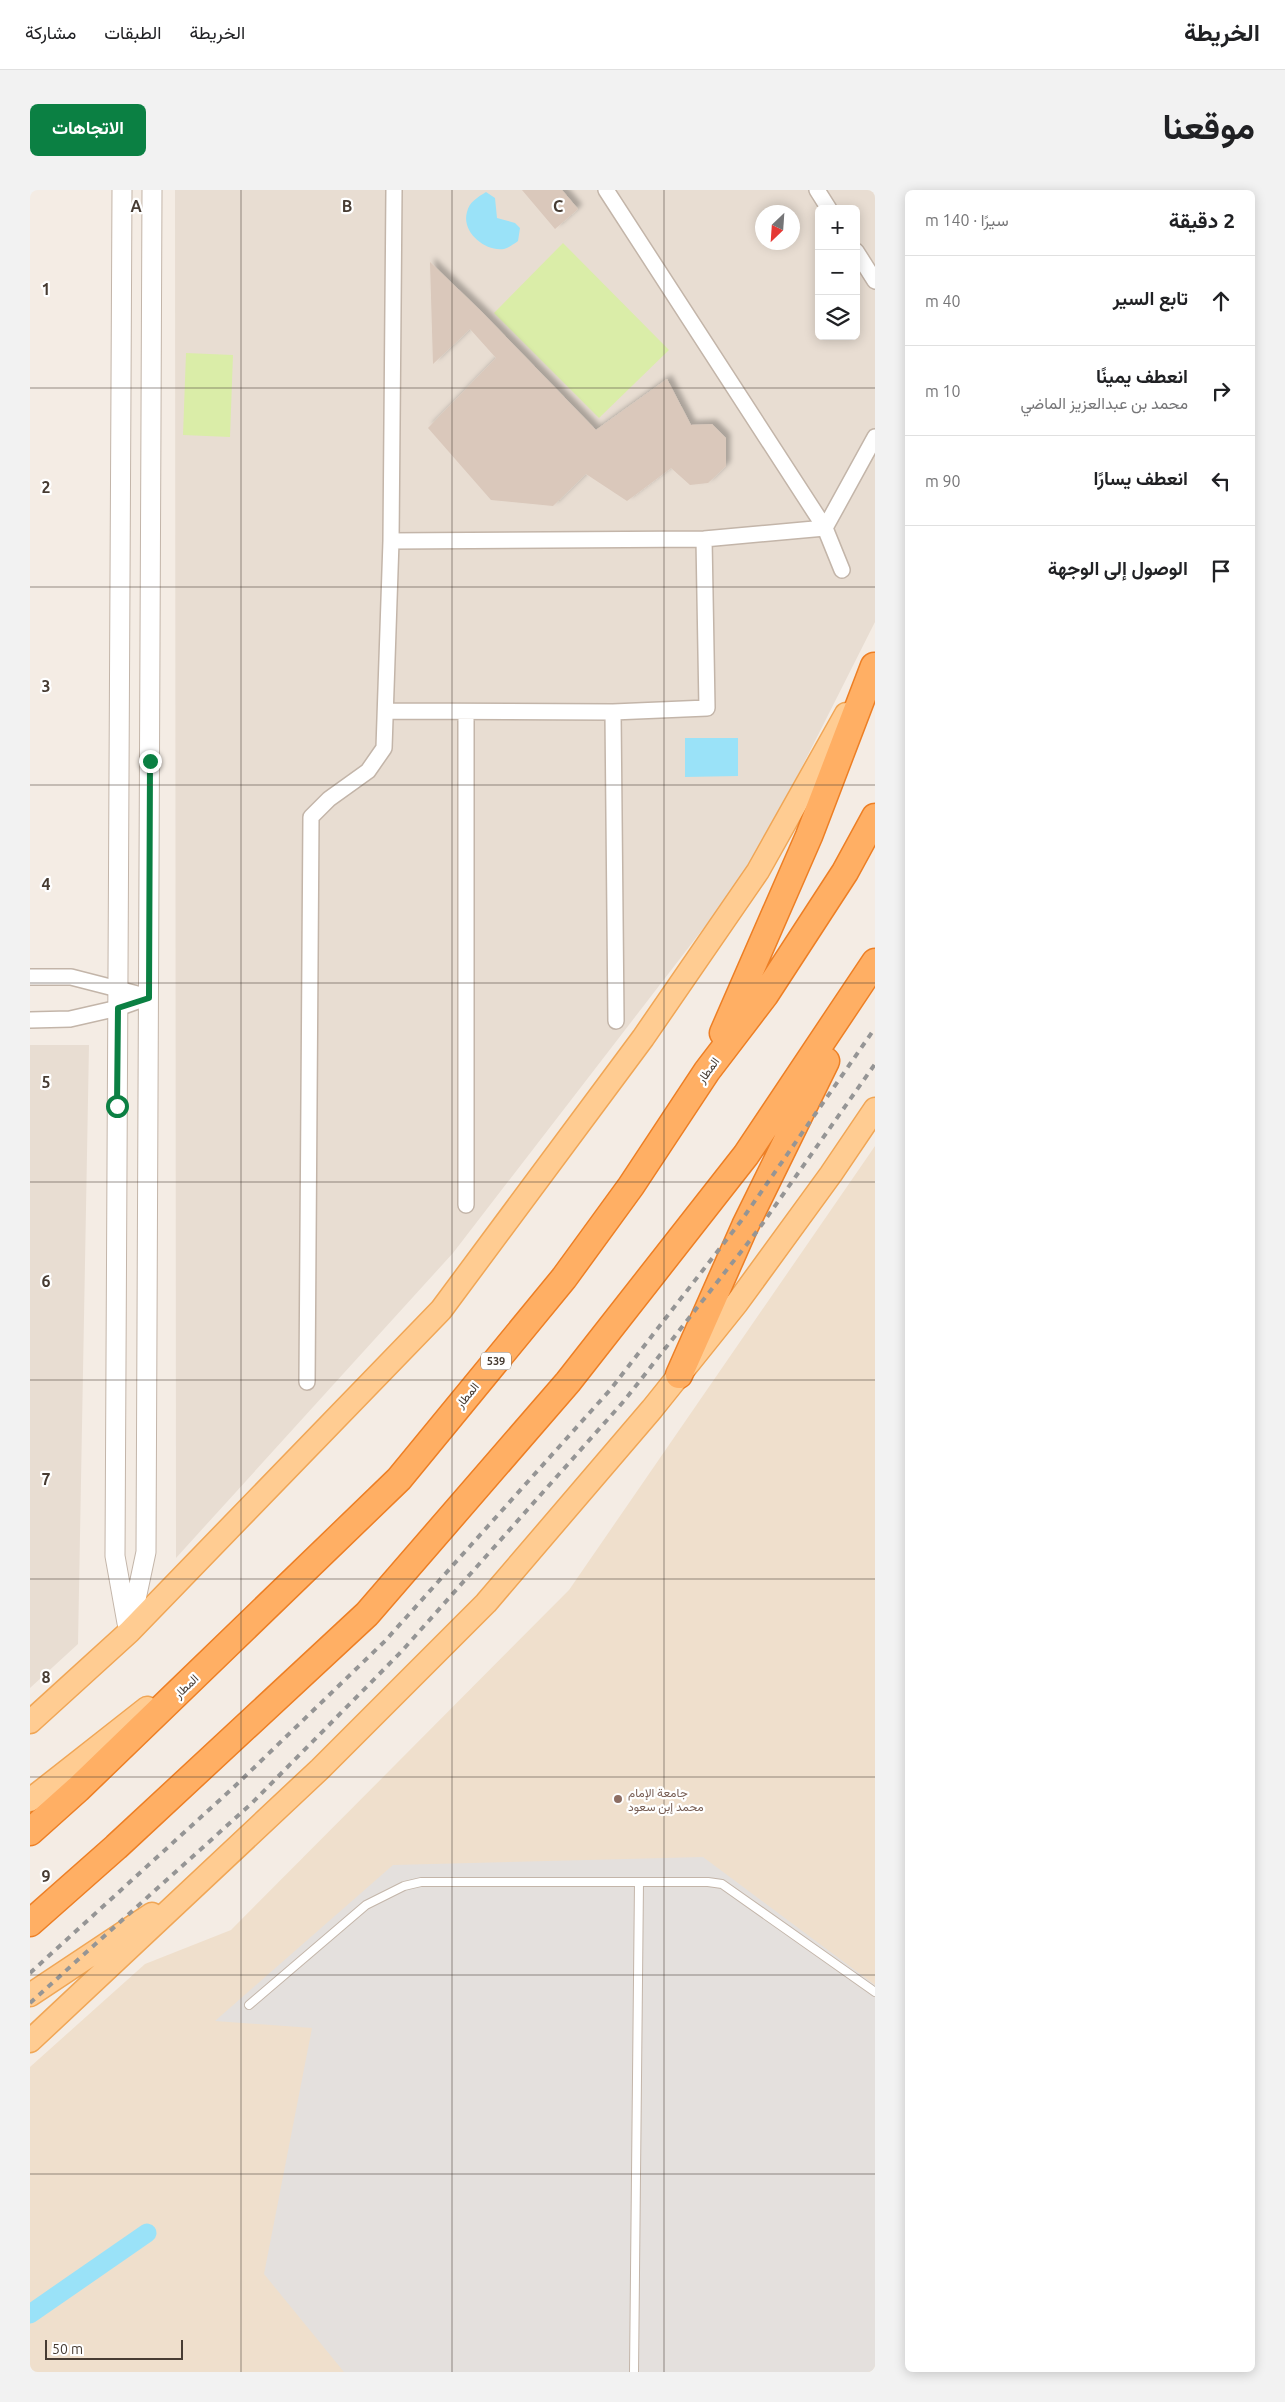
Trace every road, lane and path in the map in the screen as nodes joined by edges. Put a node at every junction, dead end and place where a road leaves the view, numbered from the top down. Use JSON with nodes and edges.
{"nodes":[{"id":1,"x":122,"y":190,"type":"edge"},
{"id":2,"x":152,"y":190,"type":"edge"},
{"id":3,"x":394,"y":190,"type":"edge"},
{"id":4,"x":606,"y":190,"type":"edge"},
{"id":5,"x":817,"y":190,"type":"edge"},
{"id":6,"x":826,"y":205,"type":"edge"},
{"id":7,"x":860,"y":258,"type":"edge"},
{"id":8,"x":875,"y":281,"type":"edge"},
{"id":9,"x":875,"y":437,"type":"edge"},
{"id":10,"x":825,"y":528,"type":"junction"},
{"id":11,"x":704,"y":539,"type":"junction"},
{"id":12,"x":391,"y":541,"type":"junction"},
{"id":13,"x":842,"y":570,"type":"dead end"},
{"id":14,"x":874,"y":664,"type":"edge"},
{"id":15,"x":387,"y":711,"type":"junction"},
{"id":16,"x":613,"y":712,"type":"junction"},
{"id":17,"x":466,"y":713,"type":"junction"},
{"id":18,"x":875,"y":817,"type":"edge"},
{"id":19,"x":872,"y":966,"type":"edge"},
{"id":20,"x":30,"y":977,"type":"edge"},
{"id":21,"x":149,"y":998,"type":"junction"},
{"id":22,"x":118,"y":999,"type":"junction"},
{"id":23,"x":30,"y":1020,"type":"edge"},
{"id":24,"x":616,"y":1021,"type":"dead end"},
{"id":25,"x":707,"y":1071,"type":"junction"},
{"id":26,"x":875,"y":1109,"type":"edge"},
{"id":27,"x":466,"y":1205,"type":"dead end"},
{"id":28,"x":679,"y":1375,"type":"junction"},
{"id":29,"x":307,"y":1382,"type":"dead end"},
{"id":30,"x":129,"y":1632,"type":"junction"},
{"id":31,"x":231,"y":1643,"type":"junction"},
{"id":32,"x":30,"y":1722,"type":"edge"},
{"id":33,"x":30,"y":1800,"type":"edge"},
{"id":34,"x":30,"y":1832,"type":"edge"},
{"id":35,"x":639,"y":1882,"type":"junction"},
{"id":36,"x":200,"y":1883,"type":"junction"},
{"id":37,"x":30,"y":1923,"type":"edge"},
{"id":38,"x":875,"y":1992,"type":"edge"},
{"id":39,"x":30,"y":1995,"type":"edge"},
{"id":40,"x":249,"y":2005,"type":"dead end"},
{"id":41,"x":30,"y":2041,"type":"edge"},
{"id":42,"x":634,"y":2372,"type":"edge"}],
"edges":[{"from":1,"to":22,"type":"street"},
{"from":2,"to":21,"type":"street"},
{"from":3,"to":12,"type":"street"},
{"from":4,"to":10,"type":"street"},
{"from":5,"to":6,"type":"street"},
{"from":7,"to":8,"type":"street"},
{"from":9,"to":10,"type":"street"},
{"from":10,"to":11,"type":"street"},
{"from":10,"to":13,"type":"street"},
{"from":11,"to":12,"type":"street"},
{"from":11,"to":16,"type":"street"},
{"from":12,"to":15,"type":"street"},
{"from":14,"to":25,"type":"highway"},
{"from":14,"to":30,"type":"main road"},
{"from":15,"to":17,"type":"street"},
{"from":15,"to":29,"type":"street"},
{"from":16,"to":17,"type":"street"},
{"from":16,"to":24,"type":"street"},
{"from":17,"to":27,"type":"street"},
{"from":18,"to":25,"type":"highway","name":"المطار","number":"539"},
{"from":19,"to":28,"type":"highway"},
{"from":19,"to":37,"type":"highway"},
{"from":20,"to":22,"type":"street"},
{"from":21,"to":22,"type":"street"},
{"from":21,"to":30,"type":"street"},
{"from":22,"to":23,"type":"street"},
{"from":22,"to":30,"type":"street"},
{"from":25,"to":31,"type":"highway","name":"المطار","number":"539"},
{"from":26,"to":28,"type":"main road"},
{"from":28,"to":36,"type":"main road"},
{"from":30,"to":32,"type":"main road"},
{"from":31,"to":33,"type":"main road"},
{"from":31,"to":34,"type":"highway","name":"المطار","number":"539"},
{"from":35,"to":38,"type":"lane"},
{"from":35,"to":40,"type":"lane"},
{"from":35,"to":42,"type":"lane"},
{"from":36,"to":39,"type":"main road"},
{"from":36,"to":41,"type":"main road"}]}
